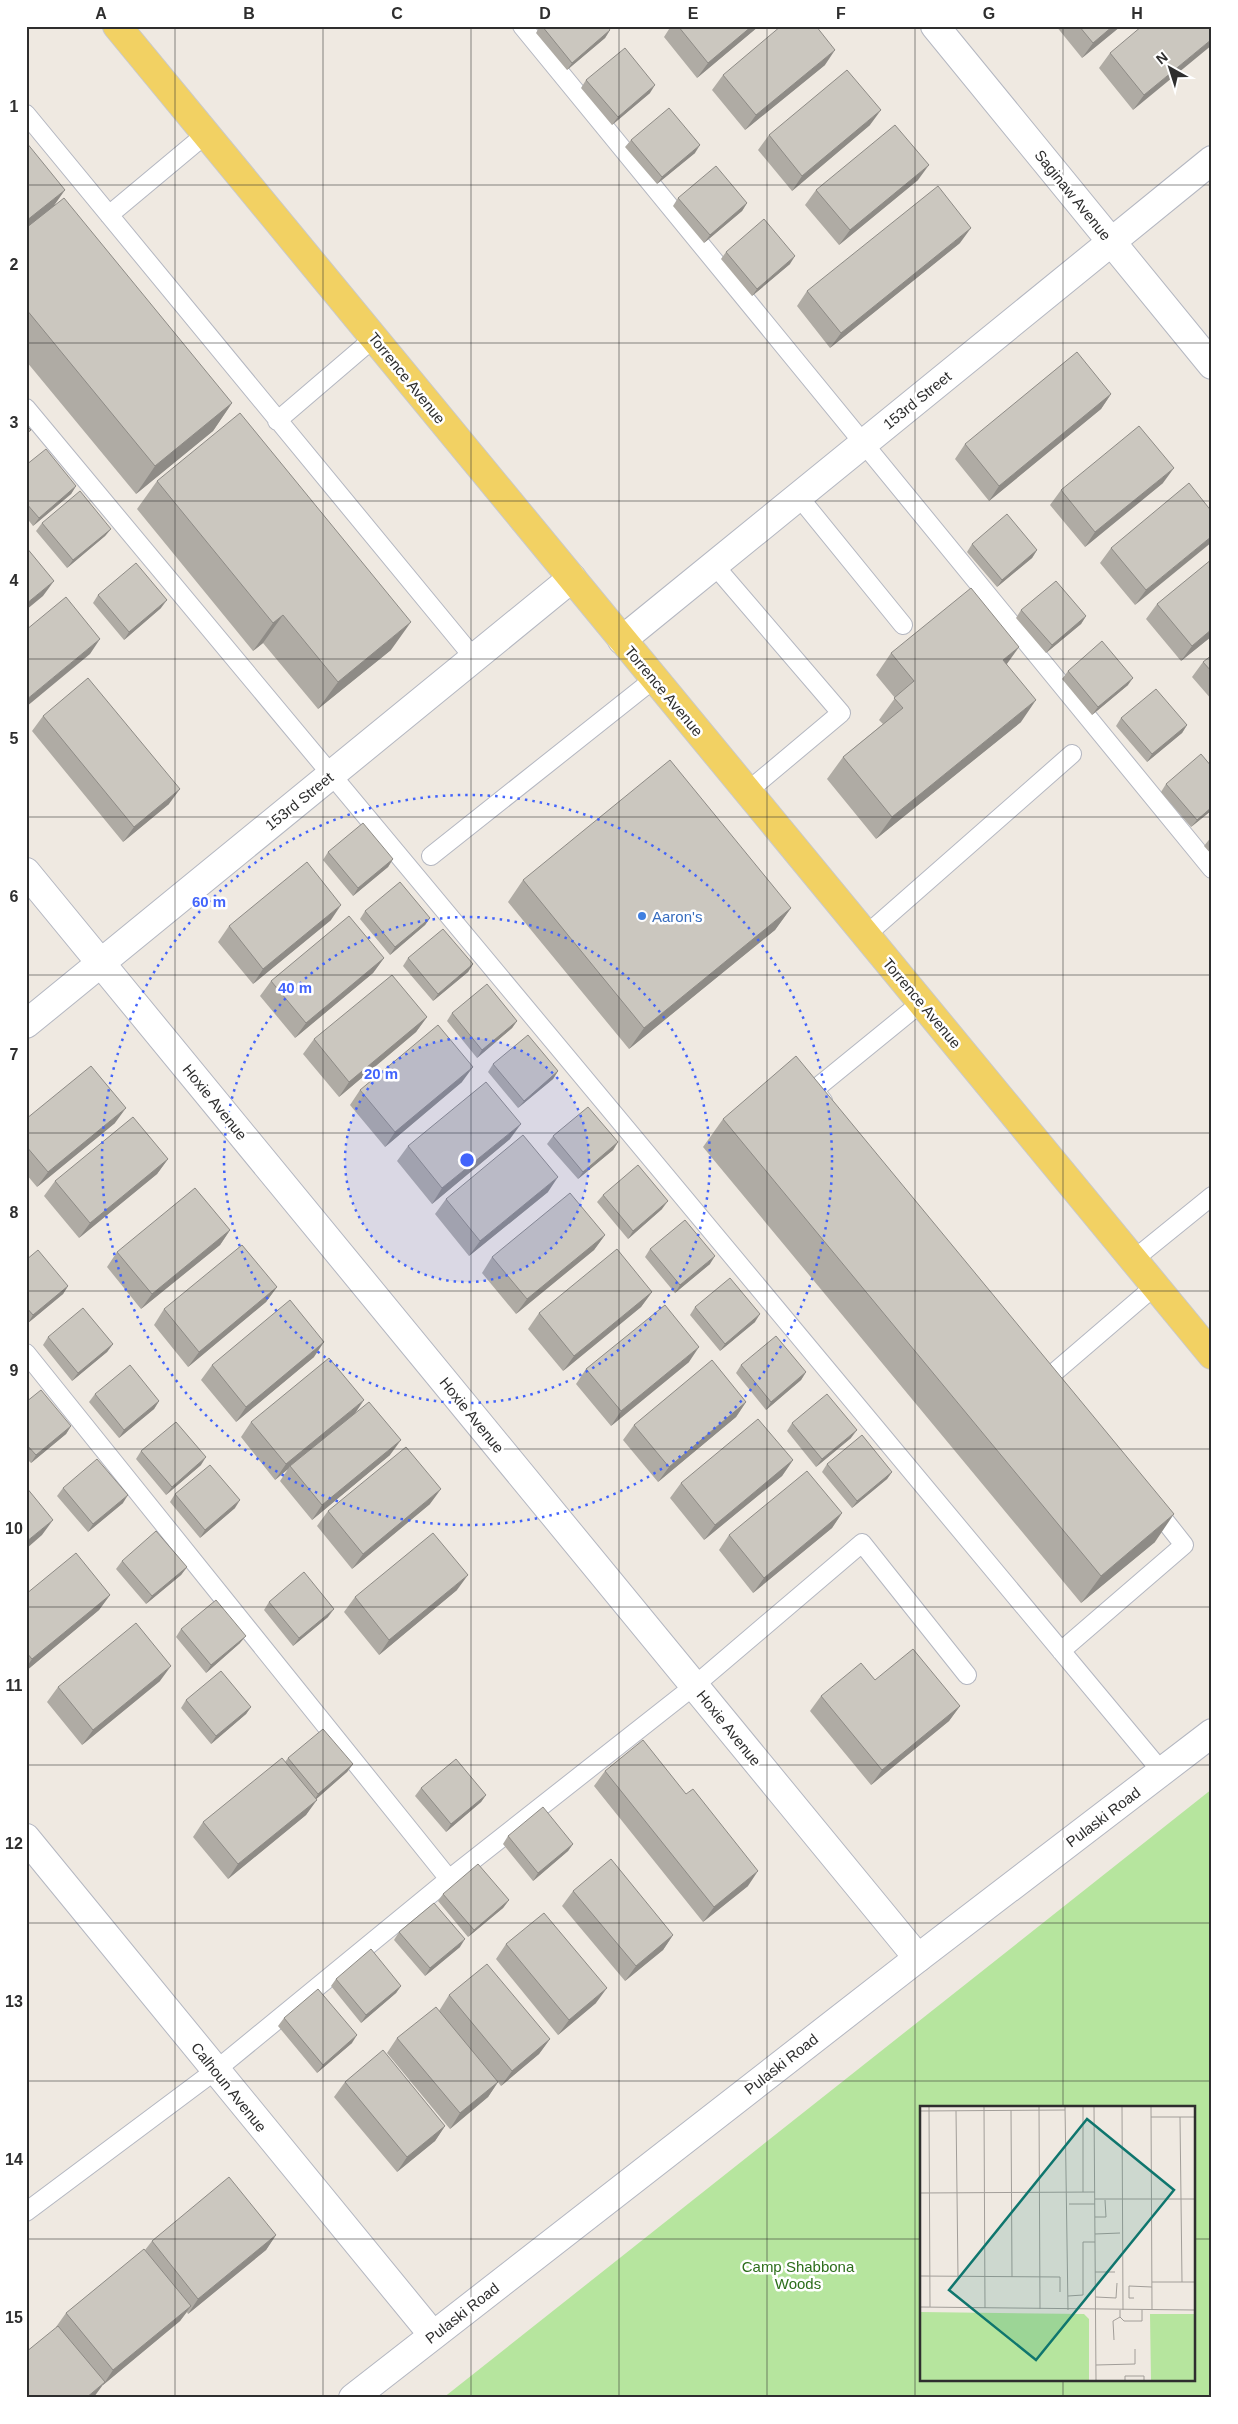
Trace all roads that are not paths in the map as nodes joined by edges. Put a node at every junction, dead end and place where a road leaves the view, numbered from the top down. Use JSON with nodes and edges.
{"nodes":[{"id":1,"x":117,"y":26,"type":"edge"},
{"id":2,"x":522,"y":26,"type":"edge"},
{"id":3,"x":935,"y":26,"type":"edge"},
{"id":4,"x":26,"y":114,"type":"edge"},
{"id":5,"x":206,"y":134,"type":"junction"},
{"id":6,"x":1212,"y":160,"type":"edge"},
{"id":7,"x":109,"y":215,"type":"junction"},
{"id":8,"x":1111,"y":242,"type":"junction"},
{"id":9,"x":374,"y":338,"type":"junction"},
{"id":10,"x":1212,"y":365,"type":"edge"},
{"id":11,"x":26,"y":408,"type":"edge"},
{"id":12,"x":277,"y":420,"type":"junction"},
{"id":13,"x":864,"y":444,"type":"junction"},
{"id":14,"x":799,"y":497,"type":"junction"},
{"id":15,"x":715,"y":566,"type":"junction"},
{"id":16,"x":572,"y":578,"type":"junction"},
{"id":17,"x":903,"y":625,"type":"dead end"},
{"id":18,"x":622,"y":640,"type":"junction"},
{"id":19,"x":474,"y":658,"type":"junction"},
{"id":20,"x":654,"y":679,"type":"junction"},
{"id":21,"x":1072,"y":754,"type":"dead end"},
{"id":22,"x":330,"y":775,"type":"junction"},
{"id":23,"x":748,"y":792,"type":"junction"},
{"id":24,"x":431,"y":856,"type":"dead end"},
{"id":25,"x":1212,"y":869,"type":"edge"},
{"id":26,"x":26,"y":872,"type":"edge"},
{"id":27,"x":866,"y":935,"type":"junction"},
{"id":28,"x":101,"y":963,"type":"junction"},
{"id":29,"x":922,"y":1002,"type":"junction"},
{"id":30,"x":26,"y":1024,"type":"edge"},
{"id":31,"x":833,"y":1113,"type":"edge"},
{"id":32,"x":1212,"y":1196,"type":"edge"},
{"id":33,"x":1132,"y":1260,"type":"junction"},
{"id":34,"x":1155,"y":1286,"type":"junction"},
{"id":35,"x":26,"y":1353,"type":"edge"},
{"id":36,"x":1212,"y":1355,"type":"edge"},
{"id":37,"x":1036,"y":1362,"type":"edge"},
{"id":38,"x":1048,"y":1377,"type":"junction"},
{"id":39,"x":1061,"y":1392,"type":"edge"},
{"id":40,"x":1141,"y":1492,"type":"edge"},
{"id":41,"x":1061,"y":1651,"type":"junction"},
{"id":42,"x":967,"y":1675,"type":"dead end"},
{"id":43,"x":694,"y":1686,"type":"junction"},
{"id":44,"x":1212,"y":1733,"type":"edge"},
{"id":45,"x":1162,"y":1772,"type":"junction"},
{"id":46,"x":26,"y":1838,"type":"edge"},
{"id":47,"x":448,"y":1879,"type":"junction"},
{"id":48,"x":918,"y":1958,"type":"junction"},
{"id":49,"x":216,"y":2070,"type":"junction"},
{"id":50,"x":26,"y":2212,"type":"edge"},
{"id":51,"x":433,"y":2335,"type":"junction"},
{"id":52,"x":353,"y":2398,"type":"edge"}],
"edges":[{"from":1,"to":5,"type":"main road","name":"Torrence Avenue"},
{"from":2,"to":13,"type":"lane"},
{"from":3,"to":8,"type":"street","name":"Saginaw Avenue"},
{"from":4,"to":7,"type":"lane"},
{"from":5,"to":7,"type":"lane"},
{"from":5,"to":9,"type":"main road","name":"Torrence Avenue"},
{"from":6,"to":8,"type":"street","name":"153rd Street"},
{"from":7,"to":12,"type":"lane"},
{"from":8,"to":10,"type":"street","name":"Saginaw Avenue"},
{"from":8,"to":13,"type":"street","name":"153rd Street"},
{"from":9,"to":12,"type":"lane"},
{"from":9,"to":16,"type":"main road","name":"Torrence Avenue"},
{"from":11,"to":22,"type":"lane"},
{"from":12,"to":19,"type":"lane"},
{"from":13,"to":14,"type":"street","name":"153rd Street"},
{"from":13,"to":25,"type":"lane"},
{"from":14,"to":15,"type":"street","name":"153rd Street"},
{"from":14,"to":17,"type":"lane"},
{"from":15,"to":18,"type":"street","name":"153rd Street"},
{"from":15,"to":23,"type":"lane"},
{"from":16,"to":18,"type":"main road","name":"Torrence Avenue"},
{"from":16,"to":19,"type":"street","name":"153rd Street"},
{"from":18,"to":20,"type":"main road","name":"Torrence Avenue"},
{"from":19,"to":22,"type":"street","name":"153rd Street"},
{"from":20,"to":23,"type":"main road","name":"Torrence Avenue"},
{"from":20,"to":24,"type":"lane"},
{"from":21,"to":27,"type":"lane"},
{"from":22,"to":28,"type":"street","name":"153rd Street"},
{"from":22,"to":41,"type":"lane"},
{"from":23,"to":27,"type":"main road","name":"Torrence Avenue"},
{"from":26,"to":28,"type":"street","name":"Hoxie Avenue"},
{"from":27,"to":29,"type":"main road","name":"Torrence Avenue"},
{"from":28,"to":30,"type":"street","name":"153rd Street"},
{"from":28,"to":43,"type":"street","name":"Hoxie Avenue"},
{"from":29,"to":31,"type":"lane"},
{"from":29,"to":33,"type":"main road","name":"Torrence Avenue"},
{"from":32,"to":33,"type":"lane"},
{"from":33,"to":34,"type":"main road","name":"Torrence Avenue"},
{"from":34,"to":36,"type":"main road","name":"Torrence Avenue"},
{"from":34,"to":38,"type":"lane"},
{"from":35,"to":47,"type":"lane"},
{"from":37,"to":38,"type":"lane"},
{"from":38,"to":39,"type":"lane"},
{"from":40,"to":41,"type":"lane"},
{"from":41,"to":45,"type":"lane"},
{"from":42,"to":43,"type":"lane"},
{"from":43,"to":47,"type":"lane"},
{"from":43,"to":48,"type":"street","name":"Hoxie Avenue"},
{"from":44,"to":45,"type":"street","name":"Pulaski Road"},
{"from":45,"to":48,"type":"street","name":"Pulaski Road"},
{"from":46,"to":49,"type":"street","name":"Calhoun Avenue"},
{"from":47,"to":49,"type":"lane"},
{"from":48,"to":51,"type":"street","name":"Pulaski Road"},
{"from":49,"to":50,"type":"lane"},
{"from":49,"to":51,"type":"street","name":"Calhoun Avenue"},
{"from":51,"to":52,"type":"street","name":"Pulaski Road"}]}
